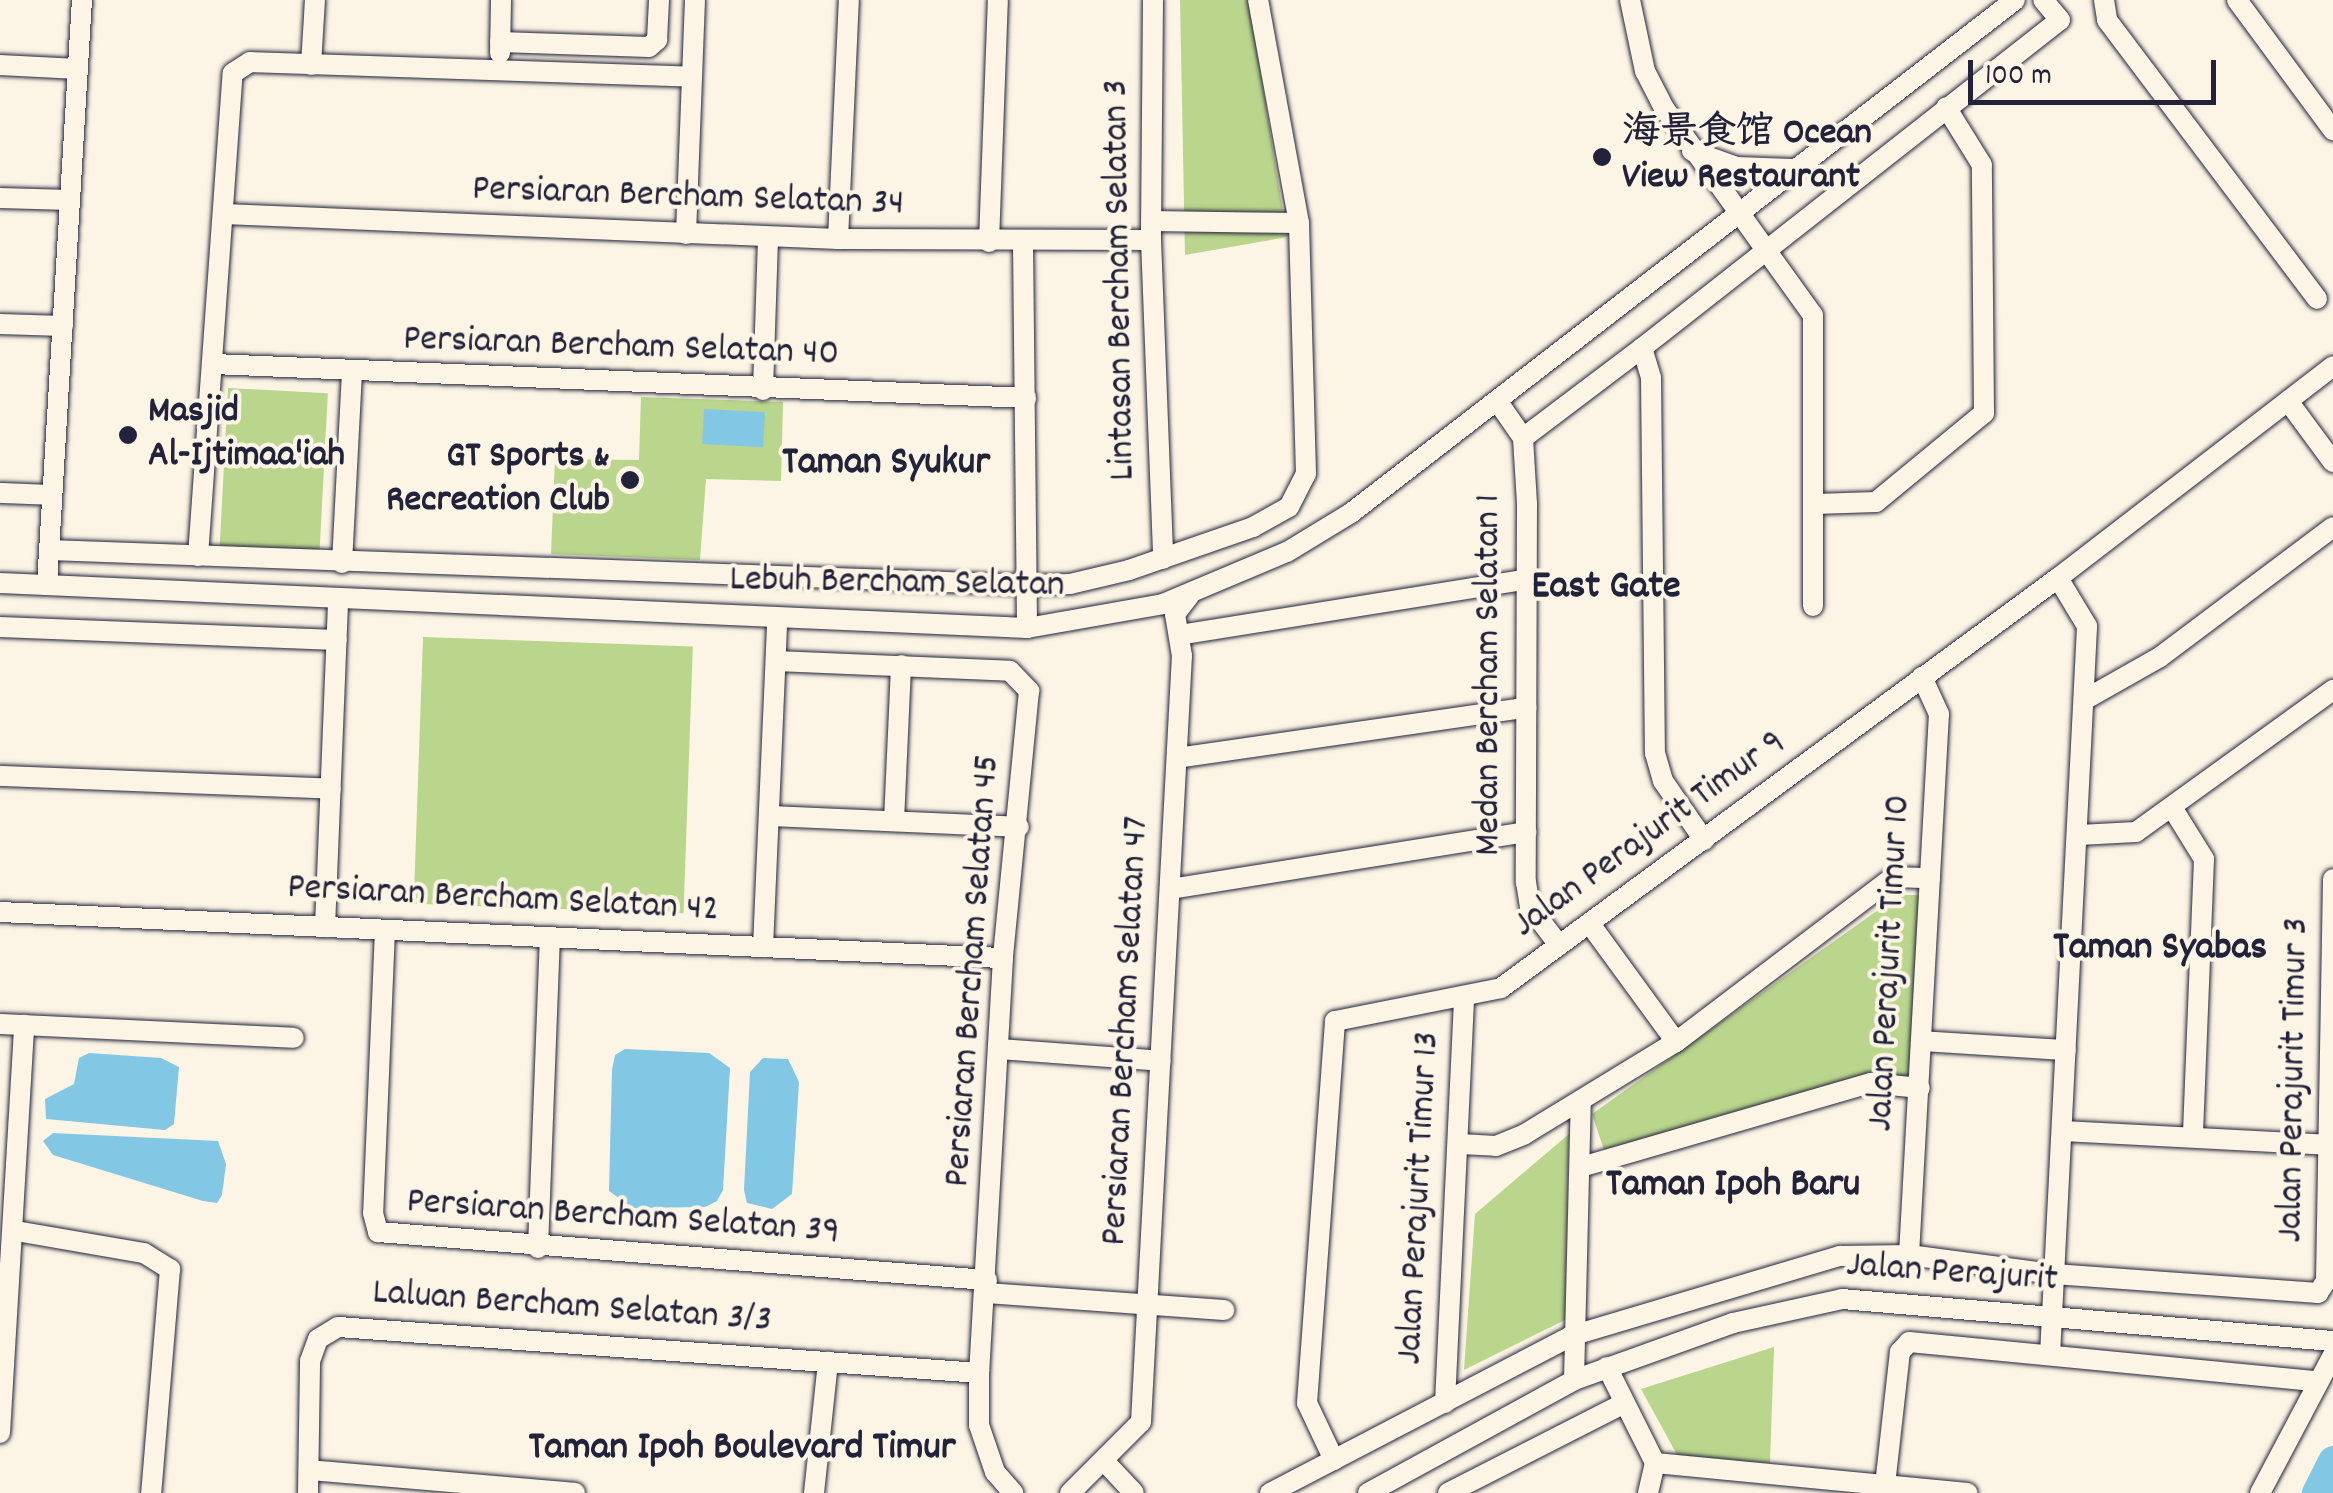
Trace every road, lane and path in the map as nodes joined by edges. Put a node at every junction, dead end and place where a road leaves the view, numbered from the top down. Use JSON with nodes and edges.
{"nodes":[{"id":1,"x":82,"y":0,"type":"edge"},
{"id":2,"x":314,"y":0,"type":"edge"},
{"id":3,"x":502,"y":0,"type":"edge"},
{"id":4,"x":659,"y":0,"type":"edge"},
{"id":5,"x":696,"y":0,"type":"edge"},
{"id":6,"x":849,"y":0,"type":"edge"},
{"id":7,"x":998,"y":0,"type":"edge"},
{"id":8,"x":1153,"y":0,"type":"edge"},
{"id":9,"x":1258,"y":0,"type":"edge"},
{"id":10,"x":1630,"y":0,"type":"edge"},
{"id":11,"x":2015,"y":0,"type":"edge"},
{"id":12,"x":2044,"y":0,"type":"edge"},
{"id":13,"x":2237,"y":0,"type":"edge"},
{"id":14,"x":2106,"y":10,"type":"edge"},
{"id":15,"x":500,"y":42,"type":"junction"},
{"id":16,"x":311,"y":65,"type":"junction"},
{"id":17,"x":0,"y":66,"type":"edge"},
{"id":18,"x":78,"y":68,"type":"junction"},
{"id":19,"x":499,"y":72,"type":"junction"},
{"id":20,"x":692,"y":78,"type":"junction"},
{"id":21,"x":1946,"y":108,"type":"junction"},
{"id":22,"x":2333,"y":130,"type":"edge"},
{"id":23,"x":1689,"y":150,"type":"junction"},
{"id":24,"x":1792,"y":169,"type":"junction"},
{"id":25,"x":0,"y":198,"type":"edge"},
{"id":26,"x":70,"y":200,"type":"junction"},
{"id":27,"x":1737,"y":212,"type":"junction"},
{"id":28,"x":224,"y":214,"type":"junction"},
{"id":29,"x":1299,"y":223,"type":"junction"},
{"id":30,"x":1151,"y":231,"type":"junction"},
{"id":31,"x":686,"y":234,"type":"junction"},
{"id":32,"x":768,"y":236,"type":"junction"},
{"id":33,"x":838,"y":239,"type":"junction"},
{"id":34,"x":989,"y":242,"type":"junction"},
{"id":35,"x":1022,"y":242,"type":"junction"},
{"id":36,"x":1765,"y":245,"type":"junction"},
{"id":37,"x":2318,"y":299,"type":"dead end"},
{"id":38,"x":0,"y":324,"type":"edge"},
{"id":39,"x":62,"y":326,"type":"junction"},
{"id":40,"x":1642,"y":348,"type":"junction"},
{"id":41,"x":213,"y":364,"type":"junction"},
{"id":42,"x":2333,"y":366,"type":"edge"},
{"id":43,"x":352,"y":371,"type":"junction"},
{"id":44,"x":763,"y":390,"type":"junction"},
{"id":45,"x":1026,"y":398,"type":"junction"},
{"id":46,"x":2288,"y":401,"type":"junction"},
{"id":47,"x":1498,"y":402,"type":"junction"},
{"id":48,"x":1522,"y":438,"type":"junction"},
{"id":49,"x":2333,"y":462,"type":"edge"},
{"id":50,"x":0,"y":492,"type":"edge"},
{"id":51,"x":52,"y":494,"type":"junction"},
{"id":52,"x":1815,"y":504,"type":"junction"},
{"id":53,"x":2333,"y":527,"type":"edge"},
{"id":54,"x":49,"y":550,"type":"junction"},
{"id":55,"x":198,"y":556,"type":"junction"},
{"id":56,"x":1162,"y":558,"type":"junction"},
{"id":57,"x":342,"y":562,"type":"junction"},
{"id":58,"x":2058,"y":578,"type":"junction"},
{"id":59,"x":1524,"y":580,"type":"junction"},
{"id":60,"x":0,"y":582,"type":"edge"},
{"id":61,"x":47,"y":585,"type":"junction"},
{"id":62,"x":1029,"y":586,"type":"junction"},
{"id":63,"x":1189,"y":596,"type":"junction"},
{"id":64,"x":338,"y":600,"type":"junction"},
{"id":65,"x":1814,"y":606,"type":"dead end"},
{"id":66,"x":1143,"y":609,"type":"junction"},
{"id":67,"x":777,"y":620,"type":"junction"},
{"id":68,"x":0,"y":627,"type":"edge"},
{"id":69,"x":1027,"y":628,"type":"junction"},
{"id":70,"x":1177,"y":630,"type":"junction"},
{"id":71,"x":336,"y":640,"type":"junction"},
{"id":72,"x":776,"y":661,"type":"junction"},
{"id":73,"x":901,"y":665,"type":"junction"},
{"id":74,"x":1922,"y":678,"type":"junction"},
{"id":75,"x":2333,"y":690,"type":"edge"},
{"id":76,"x":2084,"y":700,"type":"junction"},
{"id":77,"x":1526,"y":708,"type":"junction"},
{"id":78,"x":1177,"y":758,"type":"junction"},
{"id":79,"x":0,"y":776,"type":"edge"},
{"id":80,"x":332,"y":789,"type":"junction"},
{"id":81,"x":2174,"y":809,"type":"junction"},
{"id":82,"x":769,"y":816,"type":"junction"},
{"id":83,"x":894,"y":821,"type":"junction"},
{"id":84,"x":1020,"y":828,"type":"junction"},
{"id":85,"x":1526,"y":832,"type":"junction"},
{"id":86,"x":2079,"y":834,"type":"junction"},
{"id":87,"x":1704,"y":840,"type":"junction"},
{"id":88,"x":1930,"y":878,"type":"junction"},
{"id":89,"x":2333,"y":879,"type":"edge"},
{"id":90,"x":1170,"y":889,"type":"junction"},
{"id":91,"x":0,"y":912,"type":"edge"},
{"id":92,"x":1590,"y":924,"type":"junction"},
{"id":93,"x":325,"y":927,"type":"junction"},
{"id":94,"x":385,"y":930,"type":"junction"},
{"id":95,"x":550,"y":937,"type":"junction"},
{"id":96,"x":1559,"y":945,"type":"junction"},
{"id":97,"x":763,"y":947,"type":"junction"},
{"id":98,"x":1004,"y":958,"type":"junction"},
{"id":99,"x":1464,"y":998,"type":"junction"},
{"id":100,"x":0,"y":1024,"type":"edge"},
{"id":101,"x":24,"y":1025,"type":"junction"},
{"id":102,"x":294,"y":1038,"type":"dead end"},
{"id":103,"x":1921,"y":1041,"type":"junction"},
{"id":104,"x":1676,"y":1042,"type":"junction"},
{"id":105,"x":999,"y":1049,"type":"junction"},
{"id":106,"x":2066,"y":1050,"type":"junction"},
{"id":107,"x":1161,"y":1061,"type":"junction"},
{"id":108,"x":1920,"y":1088,"type":"junction"},
{"id":109,"x":1581,"y":1102,"type":"junction"},
{"id":110,"x":2062,"y":1131,"type":"junction"},
{"id":111,"x":2193,"y":1137,"type":"junction"},
{"id":112,"x":1460,"y":1144,"type":"junction"},
{"id":113,"x":2327,"y":1144,"type":"junction"},
{"id":114,"x":1581,"y":1167,"type":"junction"},
{"id":115,"x":9,"y":1174,"type":"edge"},
{"id":116,"x":16,"y":1230,"type":"junction"},
{"id":117,"x":538,"y":1248,"type":"junction"},
{"id":118,"x":1909,"y":1255,"type":"junction"},
{"id":119,"x":2054,"y":1274,"type":"junction"},
{"id":120,"x":986,"y":1286,"type":"junction"},
{"id":121,"x":1148,"y":1304,"type":"junction"},
{"id":122,"x":1224,"y":1310,"type":"dead end"},
{"id":123,"x":2052,"y":1315,"type":"junction"},
{"id":124,"x":1571,"y":1336,"type":"junction"},
{"id":125,"x":4,"y":1338,"type":"edge"},
{"id":126,"x":2333,"y":1341,"type":"edge"},
{"id":127,"x":2050,"y":1355,"type":"junction"},
{"id":128,"x":2333,"y":1355,"type":"edge"},
{"id":129,"x":828,"y":1362,"type":"junction"},
{"id":130,"x":1607,"y":1367,"type":"junction"},
{"id":131,"x":979,"y":1373,"type":"junction"},
{"id":132,"x":1574,"y":1380,"type":"junction"},
{"id":133,"x":2314,"y":1381,"type":"junction"},
{"id":134,"x":1445,"y":1403,"type":"junction"},
{"id":135,"x":1623,"y":1404,"type":"junction"},
{"id":136,"x":0,"y":1433,"type":"edge"},
{"id":137,"x":1334,"y":1460,"type":"junction"},
{"id":138,"x":1105,"y":1462,"type":"junction"},
{"id":139,"x":1655,"y":1463,"type":"junction"},
{"id":140,"x":309,"y":1470,"type":"junction"},
{"id":141,"x":1885,"y":1485,"type":"junction"},
{"id":142,"x":1809,"y":1486,"type":"edge"},
{"id":143,"x":151,"y":1493,"type":"edge"},
{"id":144,"x":308,"y":1493,"type":"edge"},
{"id":145,"x":575,"y":1493,"type":"edge"},
{"id":146,"x":814,"y":1493,"type":"edge"},
{"id":147,"x":1014,"y":1493,"type":"edge"},
{"id":148,"x":1070,"y":1493,"type":"edge"},
{"id":149,"x":1134,"y":1493,"type":"edge"},
{"id":150,"x":1270,"y":1493,"type":"edge"},
{"id":151,"x":1368,"y":1493,"type":"edge"},
{"id":152,"x":1448,"y":1493,"type":"edge"},
{"id":153,"x":1648,"y":1493,"type":"edge"},
{"id":154,"x":1965,"y":1493,"type":"edge"},
{"id":155,"x":2260,"y":1493,"type":"edge"}],
"edges":[{"from":1,"to":18,"type":"street"},
{"from":2,"to":16,"type":"street"},
{"from":3,"to":15,"type":"street"},
{"from":4,"to":15,"type":"street"},
{"from":5,"to":20,"type":"street"},
{"from":6,"to":33,"type":"street"},
{"from":7,"to":34,"type":"street"},
{"from":8,"to":30,"type":"street","name":"Lintasan Bercham Selatan 3"},
{"from":9,"to":29,"type":"street"},
{"from":10,"to":23,"type":"street"},
{"from":11,"to":24,"type":"street","name":"Lebuh Bercham Selatan"},
{"from":12,"to":21,"type":"street"},
{"from":13,"to":22,"type":"street"},
{"from":14,"to":37,"type":"street"},
{"from":15,"to":19,"type":"street"},
{"from":16,"to":19,"type":"street"},
{"from":16,"to":28,"type":"street"},
{"from":17,"to":18,"type":"street"},
{"from":18,"to":26,"type":"street"},
{"from":19,"to":20,"type":"street"},
{"from":20,"to":31,"type":"street"},
{"from":21,"to":36,"type":"street"},
{"from":21,"to":52,"type":"street"},
{"from":23,"to":24,"type":"street"},
{"from":23,"to":27,"type":"street"},
{"from":24,"to":27,"type":"street","name":"Lebuh Bercham Selatan"},
{"from":25,"to":26,"type":"street"},
{"from":26,"to":39,"type":"street"},
{"from":27,"to":36,"type":"street"},
{"from":27,"to":47,"type":"street","name":"Lebuh Bercham Selatan"},
{"from":28,"to":31,"type":"street","name":"Persiaran Bercham Selatan 34"},
{"from":28,"to":41,"type":"street"},
{"from":29,"to":30,"type":"street","name":"Persiaran Bercham Selatan 34"},
{"from":29,"to":56,"type":"street"},
{"from":30,"to":35,"type":"street","name":"Persiaran Bercham Selatan 34"},
{"from":30,"to":56,"type":"street","name":"Lintasan Bercham Selatan 3"},
{"from":31,"to":32,"type":"street","name":"Persiaran Bercham Selatan 34"},
{"from":32,"to":33,"type":"street","name":"Persiaran Bercham Selatan 34"},
{"from":32,"to":44,"type":"street"},
{"from":33,"to":34,"type":"street","name":"Persiaran Bercham Selatan 34"},
{"from":34,"to":35,"type":"street","name":"Persiaran Bercham Selatan 34"},
{"from":35,"to":45,"type":"street"},
{"from":36,"to":40,"type":"street"},
{"from":36,"to":52,"type":"street"},
{"from":38,"to":39,"type":"street"},
{"from":39,"to":51,"type":"street"},
{"from":40,"to":48,"type":"street"},
{"from":40,"to":87,"type":"street"},
{"from":41,"to":43,"type":"street","name":"Persiaran Bercham Selatan 40"},
{"from":41,"to":55,"type":"street"},
{"from":42,"to":46,"type":"street","name":"Jalan Perajurit Timur 9"},
{"from":43,"to":44,"type":"street","name":"Persiaran Bercham Selatan 40"},
{"from":43,"to":57,"type":"street"},
{"from":44,"to":45,"type":"street","name":"Persiaran Bercham Selatan 40"},
{"from":45,"to":62,"type":"street"},
{"from":46,"to":49,"type":"street"},
{"from":46,"to":58,"type":"street","name":"Jalan Perajurit Timur 9"},
{"from":47,"to":48,"type":"street"},
{"from":47,"to":63,"type":"street","name":"Lebuh Bercham Selatan"},
{"from":48,"to":59,"type":"street","name":"Medan Bercham Selatan 1"},
{"from":50,"to":51,"type":"street"},
{"from":51,"to":54,"type":"street"},
{"from":52,"to":65,"type":"street"},
{"from":53,"to":76,"type":"street"},
{"from":54,"to":55,"type":"street"},
{"from":54,"to":61,"type":"street"},
{"from":55,"to":57,"type":"street"},
{"from":56,"to":62,"type":"street"},
{"from":57,"to":62,"type":"street"},
{"from":58,"to":74,"type":"street","name":"Jalan Perajurit Timur 9"},
{"from":58,"to":76,"type":"street"},
{"from":59,"to":70,"type":"street"},
{"from":59,"to":77,"type":"street","name":"Medan Bercham Selatan 1"},
{"from":60,"to":61,"type":"street","name":"Lebuh Bercham Selatan"},
{"from":61,"to":64,"type":"street","name":"Lebuh Bercham Selatan"},
{"from":62,"to":69,"type":"street"},
{"from":63,"to":66,"type":"street","name":"Lebuh Bercham Selatan"},
{"from":63,"to":70,"type":"street","name":"Persiaran Bercham Selatan 47"},
{"from":64,"to":67,"type":"street","name":"Lebuh Bercham Selatan"},
{"from":64,"to":71,"type":"street"},
{"from":66,"to":69,"type":"street","name":"Lebuh Bercham Selatan"},
{"from":66,"to":70,"type":"street"},
{"from":67,"to":69,"type":"street","name":"Lebuh Bercham Selatan"},
{"from":67,"to":72,"type":"street"},
{"from":68,"to":71,"type":"street"},
{"from":70,"to":78,"type":"street","name":"Persiaran Bercham Selatan 47"},
{"from":71,"to":80,"type":"street"},
{"from":72,"to":73,"type":"street"},
{"from":72,"to":82,"type":"street"},
{"from":73,"to":83,"type":"street"},
{"from":73,"to":84,"type":"street","name":"Persiaran Bercham Selatan 45"},
{"from":74,"to":87,"type":"street","name":"Jalan Perajurit Timur 9"},
{"from":74,"to":88,"type":"street","name":"Jalan Perajurit Timur 10"},
{"from":75,"to":81,"type":"street"},
{"from":76,"to":86,"type":"street"},
{"from":77,"to":78,"type":"street"},
{"from":77,"to":85,"type":"street","name":"Medan Bercham Selatan 1"},
{"from":78,"to":90,"type":"street","name":"Persiaran Bercham Selatan 47"},
{"from":79,"to":80,"type":"street"},
{"from":80,"to":93,"type":"street"},
{"from":81,"to":86,"type":"street"},
{"from":81,"to":111,"type":"street"},
{"from":82,"to":83,"type":"street"},
{"from":82,"to":97,"type":"street"},
{"from":83,"to":84,"type":"street"},
{"from":84,"to":98,"type":"street","name":"Persiaran Bercham Selatan 45"},
{"from":85,"to":90,"type":"street"},
{"from":85,"to":96,"type":"street","name":"Medan Bercham Selatan 1"},
{"from":86,"to":106,"type":"street"},
{"from":87,"to":92,"type":"street","name":"Jalan Perajurit Timur 9"},
{"from":88,"to":103,"type":"street","name":"Jalan Perajurit Timur 10"},
{"from":88,"to":104,"type":"street"},
{"from":89,"to":113,"type":"street","name":"Jalan Perajurit Timur 3"},
{"from":90,"to":107,"type":"street","name":"Persiaran Bercham Selatan 47"},
{"from":91,"to":93,"type":"street","name":"Persiaran Bercham Selatan 42"},
{"from":92,"to":96,"type":"street","name":"Jalan Perajurit Timur 9"},
{"from":92,"to":104,"type":"street"},
{"from":93,"to":94,"type":"street","name":"Persiaran Bercham Selatan 42"},
{"from":94,"to":95,"type":"street","name":"Persiaran Bercham Selatan 42"},
{"from":94,"to":117,"type":"street","name":"Persiaran Bercham Selatan 39"},
{"from":95,"to":97,"type":"street","name":"Persiaran Bercham Selatan 42"},
{"from":95,"to":117,"type":"street"},
{"from":96,"to":99,"type":"street","name":"Jalan Perajurit Timur 9"},
{"from":97,"to":98,"type":"street","name":"Persiaran Bercham Selatan 42"},
{"from":98,"to":105,"type":"street","name":"Persiaran Bercham Selatan 45"},
{"from":99,"to":112,"type":"street","name":"Jalan Perajurit Timur 13"},
{"from":99,"to":137,"type":"street","name":"Jalan Perajurit Timur 9"},
{"from":100,"to":101,"type":"street"},
{"from":101,"to":102,"type":"street"},
{"from":101,"to":115,"type":"street"},
{"from":103,"to":106,"type":"street"},
{"from":103,"to":108,"type":"street","name":"Jalan Perajurit Timur 10"},
{"from":104,"to":109,"type":"street"},
{"from":105,"to":107,"type":"street"},
{"from":105,"to":120,"type":"street","name":"Persiaran Bercham Selatan 45"},
{"from":106,"to":110,"type":"street"},
{"from":107,"to":121,"type":"street","name":"Persiaran Bercham Selatan 47"},
{"from":108,"to":114,"type":"street"},
{"from":108,"to":118,"type":"street","name":"Jalan Perajurit Timur 10"},
{"from":109,"to":112,"type":"street"},
{"from":109,"to":114,"type":"street"},
{"from":110,"to":111,"type":"street"},
{"from":110,"to":119,"type":"street"},
{"from":111,"to":113,"type":"street"},
{"from":112,"to":134,"type":"street","name":"Jalan Perajurit Timur 13"},
{"from":113,"to":119,"type":"street","name":"Jalan Perajurit Timur 3"},
{"from":114,"to":124,"type":"street"},
{"from":115,"to":116,"type":"street"},
{"from":116,"to":125,"type":"street"},
{"from":116,"to":143,"type":"street"},
{"from":117,"to":120,"type":"street","name":"Persiaran Bercham Selatan 39"},
{"from":118,"to":119,"type":"street"},
{"from":118,"to":124,"type":"street"},
{"from":119,"to":123,"type":"street"},
{"from":120,"to":121,"type":"street","name":"Persiaran Bercham Selatan 39"},
{"from":120,"to":131,"type":"street","name":"Persiaran Bercham Selatan 45"},
{"from":121,"to":122,"type":"street","name":"Persiaran Bercham Selatan 39"},
{"from":121,"to":138,"type":"street","name":"Persiaran Bercham Selatan 47"},
{"from":123,"to":126,"type":"street","name":"Jalan Perajurit"},
{"from":123,"to":127,"type":"street"},
{"from":123,"to":130,"type":"street","name":"Jalan Perajurit"},
{"from":124,"to":132,"type":"street"},
{"from":124,"to":134,"type":"street"},
{"from":125,"to":136,"type":"street"},
{"from":127,"to":133,"type":"street"},
{"from":127,"to":141,"type":"street"},
{"from":128,"to":133,"type":"street"},
{"from":129,"to":131,"type":"street","name":"Laluan Bercham Selatan 3/3"},
{"from":129,"to":140,"type":"street","name":"Laluan Bercham Selatan 3/3"},
{"from":129,"to":146,"type":"street"},
{"from":130,"to":132,"type":"street","name":"Jalan Perajurit"},
{"from":130,"to":135,"type":"street"},
{"from":131,"to":147,"type":"street","name":"Persiaran Bercham Selatan 45"},
{"from":132,"to":151,"type":"street","name":"Jalan Perajurit"},
{"from":133,"to":155,"type":"street"},
{"from":134,"to":137,"type":"street"},
{"from":135,"to":139,"type":"street"},
{"from":135,"to":152,"type":"street"},
{"from":137,"to":150,"type":"street"},
{"from":138,"to":148,"type":"street","name":"Persiaran Bercham Selatan 47"},
{"from":138,"to":149,"type":"street"},
{"from":139,"to":142,"type":"street"},
{"from":139,"to":153,"type":"street"},
{"from":140,"to":144,"type":"street","name":"Laluan Bercham Selatan 3/3"},
{"from":140,"to":145,"type":"street"},
{"from":141,"to":142,"type":"street"},
{"from":141,"to":154,"type":"street"}]}
